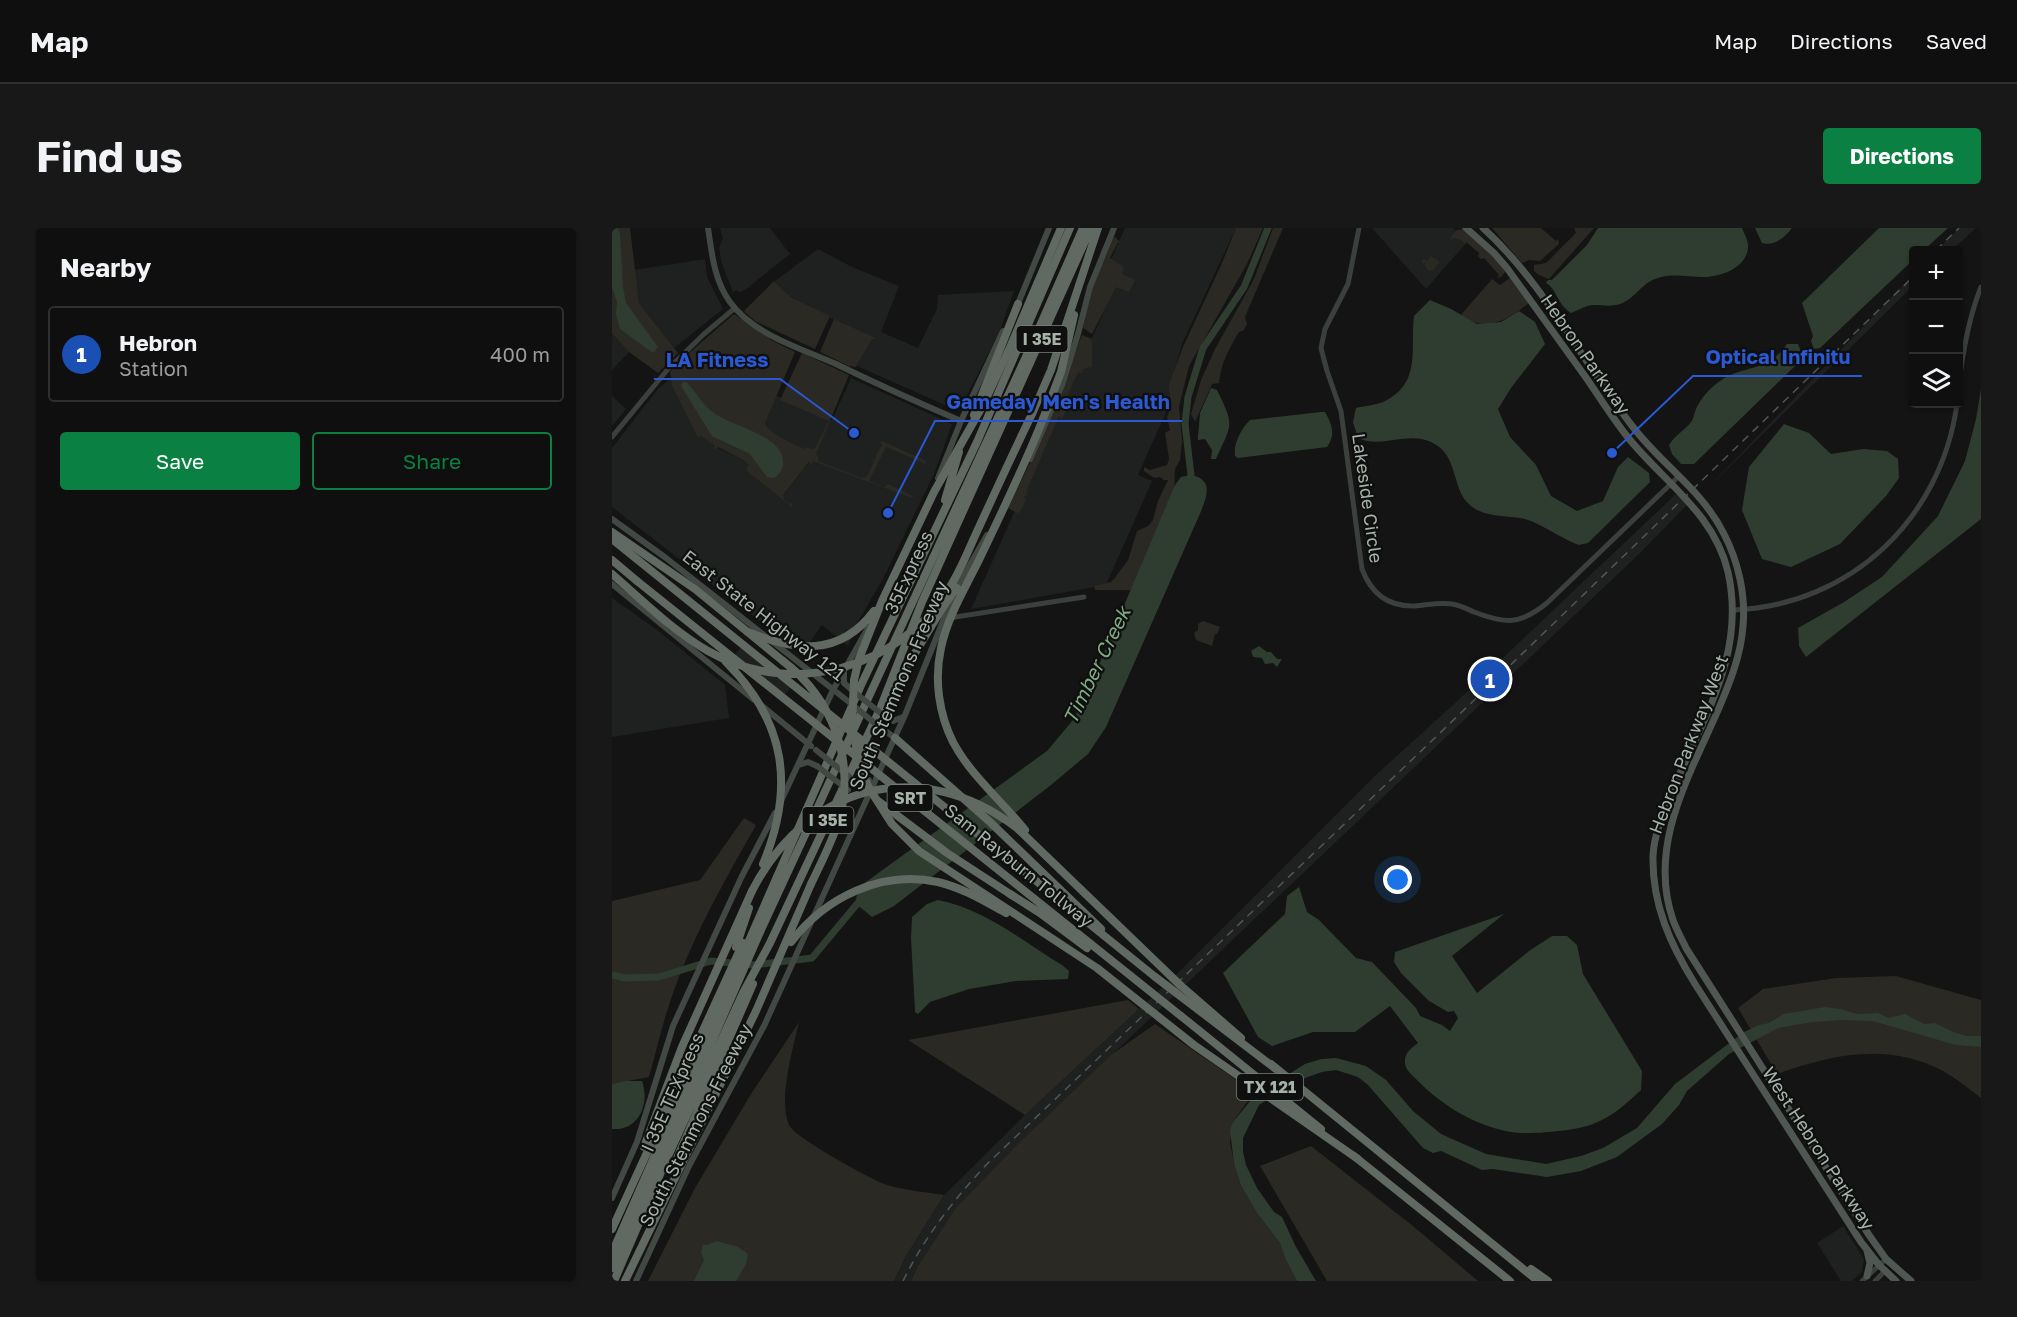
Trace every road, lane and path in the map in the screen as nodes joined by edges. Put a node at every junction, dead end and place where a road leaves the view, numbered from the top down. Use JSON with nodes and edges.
{"nodes":[{"id":1,"x":708,"y":228,"type":"edge"},
{"id":2,"x":1049,"y":228,"type":"edge"},
{"id":3,"x":1061,"y":228,"type":"edge"},
{"id":4,"x":1070,"y":228,"type":"edge"},
{"id":5,"x":1083,"y":228,"type":"edge"},
{"id":6,"x":1090,"y":228,"type":"edge"},
{"id":7,"x":1098,"y":228,"type":"edge"},
{"id":8,"x":1114,"y":228,"type":"edge"},
{"id":9,"x":1359,"y":228,"type":"edge"},
{"id":10,"x":1466,"y":228,"type":"edge"},
{"id":11,"x":1483,"y":228,"type":"edge"},
{"id":12,"x":1521,"y":268,"type":"junction"},
{"id":13,"x":1512,"y":275,"type":"junction"},
{"id":14,"x":1981,"y":287,"type":"edge"},
{"id":15,"x":1078,"y":290,"type":"junction"},
{"id":16,"x":1018,"y":304,"type":"junction"},
{"id":17,"x":735,"y":308,"type":"junction"},
{"id":18,"x":1963,"y":357,"type":"edge"},
{"id":19,"x":1594,"y":371,"type":"junction"},
{"id":20,"x":1586,"y":378,"type":"junction"},
{"id":21,"x":1956,"y":408,"type":"edge"},
{"id":22,"x":961,"y":421,"type":"junction"},
{"id":23,"x":612,"y":437,"type":"edge"},
{"id":24,"x":1679,"y":476,"type":"junction"},
{"id":25,"x":1671,"y":483,"type":"junction"},
{"id":26,"x":1691,"y":489,"type":"joint"},
{"id":27,"x":1684,"y":495,"type":"joint"},
{"id":28,"x":612,"y":520,"type":"edge"},
{"id":29,"x":938,"y":524,"type":"junction"},
{"id":30,"x":612,"y":532,"type":"edge"},
{"id":31,"x":612,"y":539,"type":"edge"},
{"id":32,"x":612,"y":560,"type":"edge"},
{"id":33,"x":612,"y":574,"type":"edge"},
{"id":34,"x":637,"y":580,"type":"junction"},
{"id":35,"x":612,"y":584,"type":"edge"},
{"id":36,"x":957,"y":588,"type":"junction"},
{"id":37,"x":1084,"y":597,"type":"dead end"},
{"id":38,"x":882,"y":601,"type":"junction"},
{"id":39,"x":1734,"y":610,"type":"junction"},
{"id":40,"x":1744,"y":610,"type":"junction"},
{"id":41,"x":944,"y":618,"type":"junction"},
{"id":42,"x":748,"y":632,"type":"junction"},
{"id":43,"x":844,"y":673,"type":"junction"},
{"id":44,"x":820,"y":679,"type":"junction"},
{"id":45,"x":833,"y":690,"type":"junction"},
{"id":46,"x":848,"y":701,"type":"junction"},
{"id":47,"x":828,"y":703,"type":"junction"},
{"id":48,"x":881,"y":712,"type":"junction"},
{"id":49,"x":905,"y":715,"type":"junction"},
{"id":50,"x":895,"y":738,"type":"junction"},
{"id":51,"x":809,"y":744,"type":"junction"},
{"id":52,"x":799,"y":765,"type":"junction"},
{"id":53,"x":878,"y":775,"type":"junction"},
{"id":54,"x":852,"y":779,"type":"junction"},
{"id":55,"x":873,"y":796,"type":"junction"},
{"id":56,"x":779,"y":807,"type":"junction"},
{"id":57,"x":860,"y":812,"type":"junction"},
{"id":58,"x":1041,"y":849,"type":"junction"},
{"id":59,"x":752,"y":891,"type":"junction"},
{"id":60,"x":752,"y":928,"type":"junction"},
{"id":61,"x":1056,"y":942,"type":"junction"},
{"id":62,"x":1133,"y":960,"type":"junction"},
{"id":63,"x":776,"y":966,"type":"junction"},
{"id":64,"x":735,"y":991,"type":"junction"},
{"id":65,"x":1181,"y":1016,"type":"junction"},
{"id":66,"x":1723,"y":1026,"type":"joint"},
{"id":67,"x":1276,"y":1069,"type":"junction"},
{"id":68,"x":1782,"y":1100,"type":"joint"},
{"id":69,"x":678,"y":1110,"type":"junction"},
{"id":70,"x":663,"y":1154,"type":"junction"},
{"id":71,"x":1358,"y":1159,"type":"junction"},
{"id":72,"x":1824,"y":1164,"type":"junction"},
{"id":73,"x":1815,"y":1169,"type":"junction"},
{"id":74,"x":612,"y":1198,"type":"edge"},
{"id":75,"x":612,"y":1229,"type":"edge"},
{"id":76,"x":1457,"y":1239,"type":"junction"},
{"id":77,"x":1490,"y":1241,"type":"junction"},
{"id":78,"x":1866,"y":1249,"type":"junction"},
{"id":79,"x":612,"y":1253,"type":"edge"},
{"id":80,"x":1889,"y":1262,"type":"junction"},
{"id":81,"x":612,"y":1268,"type":"edge"},
{"id":82,"x":1882,"y":1268,"type":"junction"},
{"id":83,"x":1864,"y":1279,"type":"edge"},
{"id":84,"x":614,"y":1281,"type":"edge"},
{"id":85,"x":625,"y":1281,"type":"edge"},
{"id":86,"x":636,"y":1281,"type":"edge"},
{"id":87,"x":1502,"y":1281,"type":"edge"},
{"id":88,"x":1510,"y":1281,"type":"edge"},
{"id":89,"x":1538,"y":1281,"type":"edge"},
{"id":90,"x":1548,"y":1281,"type":"edge"},
{"id":91,"x":1875,"y":1281,"type":"edge"},
{"id":92,"x":1896,"y":1281,"type":"edge"},
{"id":93,"x":1911,"y":1281,"type":"edge"}],
"edges":[{"from":1,"to":17,"type":"main road"},
{"from":2,"to":16,"type":"main road","name":"South Stemmons Freeway"},
{"from":3,"to":38,"type":"highway","bridge":true},
{"from":4,"to":29,"type":"highway","name":"South Stemmons Freeway","number":"I 35E"},
{"from":5,"to":60,"type":"highway","name":"35Express"},
{"from":6,"to":48,"type":"highway","name":"South Stemmons Freeway","number":"I 35E"},
{"from":7,"to":15,"type":"highway"},
{"from":8,"to":36,"type":"main road","name":"South Stemmons Freeway"},
{"from":9,"to":25,"type":"street","name":"Lakeside Circle"},
{"from":10,"to":13,"type":"main road","name":"Hebron Parkway"},
{"from":11,"to":12,"type":"main road","name":"Hebron Parkway"},
{"from":12,"to":13,"type":"main road"},
{"from":12,"to":19,"type":"main road","name":"Hebron Parkway"},
{"from":13,"to":20,"type":"main road","name":"Hebron Parkway"},
{"from":14,"to":18,"type":"street"},
{"from":15,"to":33,"type":"highway","bridge":true},
{"from":15,"to":58,"type":"highway","bridge":true},
{"from":16,"to":22,"type":"main road","name":"South Stemmons Freeway"},
{"from":16,"to":29,"type":"highway"},
{"from":17,"to":22,"type":"main road"},
{"from":17,"to":23,"type":"street"},
{"from":19,"to":20,"type":"main road"},
{"from":19,"to":24,"type":"main road","name":"Hebron Parkway"},
{"from":20,"to":25,"type":"main road","name":"Hebron Parkway"},
{"from":21,"to":40,"type":"street"},
{"from":22,"to":43,"type":"main road","name":"South Stemmons Freeway"},
{"from":24,"to":25,"type":"street","name":"Lakeside Circle"},
{"from":24,"to":26,"type":"main road","name":"Hebron Parkway"},
{"from":25,"to":27,"type":"main road","name":"Hebron Parkway"},
{"from":26,"to":40,"type":"main road","name":"Hebron Parkway West"},
{"from":27,"to":39,"type":"main road","name":"Hebron Parkway West"},
{"from":28,"to":44,"type":"main road","name":"East State Highway 121"},
{"from":29,"to":60,"type":"highway","name":"South Stemmons Freeway","number":"I 35E"},
{"from":30,"to":42,"type":"highway"},
{"from":31,"to":62,"type":"highway","name":"Sam Rayburn Tollway","number":"SRT","bridge":true},
{"from":32,"to":34,"type":"highway","name":"Sam Rayburn Tollway","number":"SRT"},
{"from":34,"to":59,"type":"highway","bridge":true},
{"from":34,"to":65,"type":"highway","name":"Sam Rayburn Tollway","number":"SRT","bridge":true},
{"from":35,"to":51,"type":"main road"},
{"from":36,"to":41,"type":"main road","name":"South Stemmons Freeway"},
{"from":36,"to":48,"type":"highway"},
{"from":37,"to":41,"type":"street"},
{"from":38,"to":42,"type":"highway","bridge":true},
{"from":38,"to":61,"type":"highway","bridge":true},
{"from":39,"to":40,"type":"street"},
{"from":39,"to":66,"type":"main road","name":"Hebron Parkway West"},
{"from":40,"to":68,"type":"main road","name":"Hebron Parkway West"},
{"from":41,"to":49,"type":"main road","name":"South Stemmons Freeway"},
{"from":42,"to":63,"type":"highway","bridge":true},
{"from":43,"to":44,"type":"main road"},
{"from":43,"to":45,"type":"main road","name":"South Stemmons Freeway"},
{"from":43,"to":48,"type":"main road","bridge":true},
{"from":44,"to":45,"type":"main road","name":"East State Highway 121"},
{"from":45,"to":46,"type":"main road","name":"East State Highway 121"},
{"from":45,"to":47,"type":"main road","name":"South Stemmons Freeway"},
{"from":46,"to":47,"type":"main road"},
{"from":46,"to":50,"type":"main road","name":"East State Highway 121","bridge":true},
{"from":47,"to":51,"type":"main road","name":"South Stemmons Freeway"},
{"from":48,"to":49,"type":"main road"},
{"from":48,"to":64,"type":"highway","name":"South Stemmons Freeway","number":"I 35E"},
{"from":49,"to":50,"type":"main road","name":"South Stemmons Freeway"},
{"from":50,"to":53,"type":"main road","name":"South Stemmons Freeway"},
{"from":50,"to":62,"type":"highway","bridge":true},
{"from":51,"to":52,"type":"main road","name":"South Stemmons Freeway"},
{"from":51,"to":54,"type":"main road","bridge":true},
{"from":52,"to":56,"type":"main road","name":"South Stemmons Freeway"},
{"from":52,"to":57,"type":"main road","bridge":true},
{"from":53,"to":54,"type":"main road"},
{"from":53,"to":55,"type":"main road","name":"South Stemmons Freeway"},
{"from":54,"to":55,"type":"main road"},
{"from":55,"to":57,"type":"main road","name":"South Stemmons Freeway"},
{"from":55,"to":65,"type":"highway","bridge":true},
{"from":56,"to":60,"type":"highway"},
{"from":56,"to":70,"type":"main road","name":"South Stemmons Freeway"},
{"from":57,"to":70,"type":"main road","name":"South Stemmons Freeway"},
{"from":58,"to":59,"type":"highway","bridge":true},
{"from":58,"to":67,"type":"highway","bridge":true},
{"from":59,"to":69,"type":"highway"},
{"from":60,"to":64,"type":"highway"},
{"from":60,"to":64,"type":"highway"},
{"from":61,"to":63,"type":"highway","bridge":true},
{"from":61,"to":71,"type":"highway","bridge":true},
{"from":62,"to":67,"type":"highway","number":"TX 121","bridge":true},
{"from":63,"to":70,"type":"highway"},
{"from":64,"to":69,"type":"highway","name":"South Stemmons Freeway","number":"I 35E"},
{"from":64,"to":69,"type":"highway","name":"South Stemmons Freeway","number":"I 35E"},
{"from":65,"to":71,"type":"highway","number":"TX 121","bridge":true},
{"from":66,"to":73,"type":"main road","name":"West Hebron Parkway"},
{"from":67,"to":77,"type":"highway","number":"TX 121"},
{"from":68,"to":72,"type":"main road","name":"West Hebron Parkway"},
{"from":69,"to":70,"type":"highway"},
{"from":69,"to":70,"type":"highway","name":"South Stemmons Freeway","number":"I 35E"},
{"from":69,"to":70,"type":"highway","name":"South Stemmons Freeway","number":"I 35E"},
{"from":70,"to":74,"type":"main road","name":"South Stemmons Freeway"},
{"from":70,"to":75,"type":"highway"},
{"from":70,"to":79,"type":"highway","name":"South Stemmons Freeway","number":"I 35E"},
{"from":70,"to":81,"type":"highway","name":"I 35E TEXpress"},
{"from":70,"to":84,"type":"highway","name":"South Stemmons Freeway","number":"I 35E"},
{"from":70,"to":85,"type":"highway"},
{"from":70,"to":86,"type":"main road","name":"South Stemmons Freeway"},
{"from":71,"to":76,"type":"highway","number":"TX 121"},
{"from":72,"to":73,"type":"main road"},
{"from":72,"to":80,"type":"main road","name":"West Hebron Parkway"},
{"from":73,"to":78,"type":"main road","name":"West Hebron Parkway"},
{"from":76,"to":87,"type":"highway"},
{"from":76,"to":88,"type":"highway","number":"TX 121"},
{"from":77,"to":89,"type":"highway","number":"TX 121"},
{"from":77,"to":90,"type":"highway"},
{"from":78,"to":82,"type":"main road","name":"West Hebron Parkway"},
{"from":78,"to":83,"type":"main road"},
{"from":80,"to":82,"type":"street"},
{"from":80,"to":93,"type":"main road","name":"West Hebron Parkway"},
{"from":82,"to":83,"type":"street"},
{"from":82,"to":91,"type":"street"},
{"from":82,"to":92,"type":"main road","name":"West Hebron Parkway"}]}
